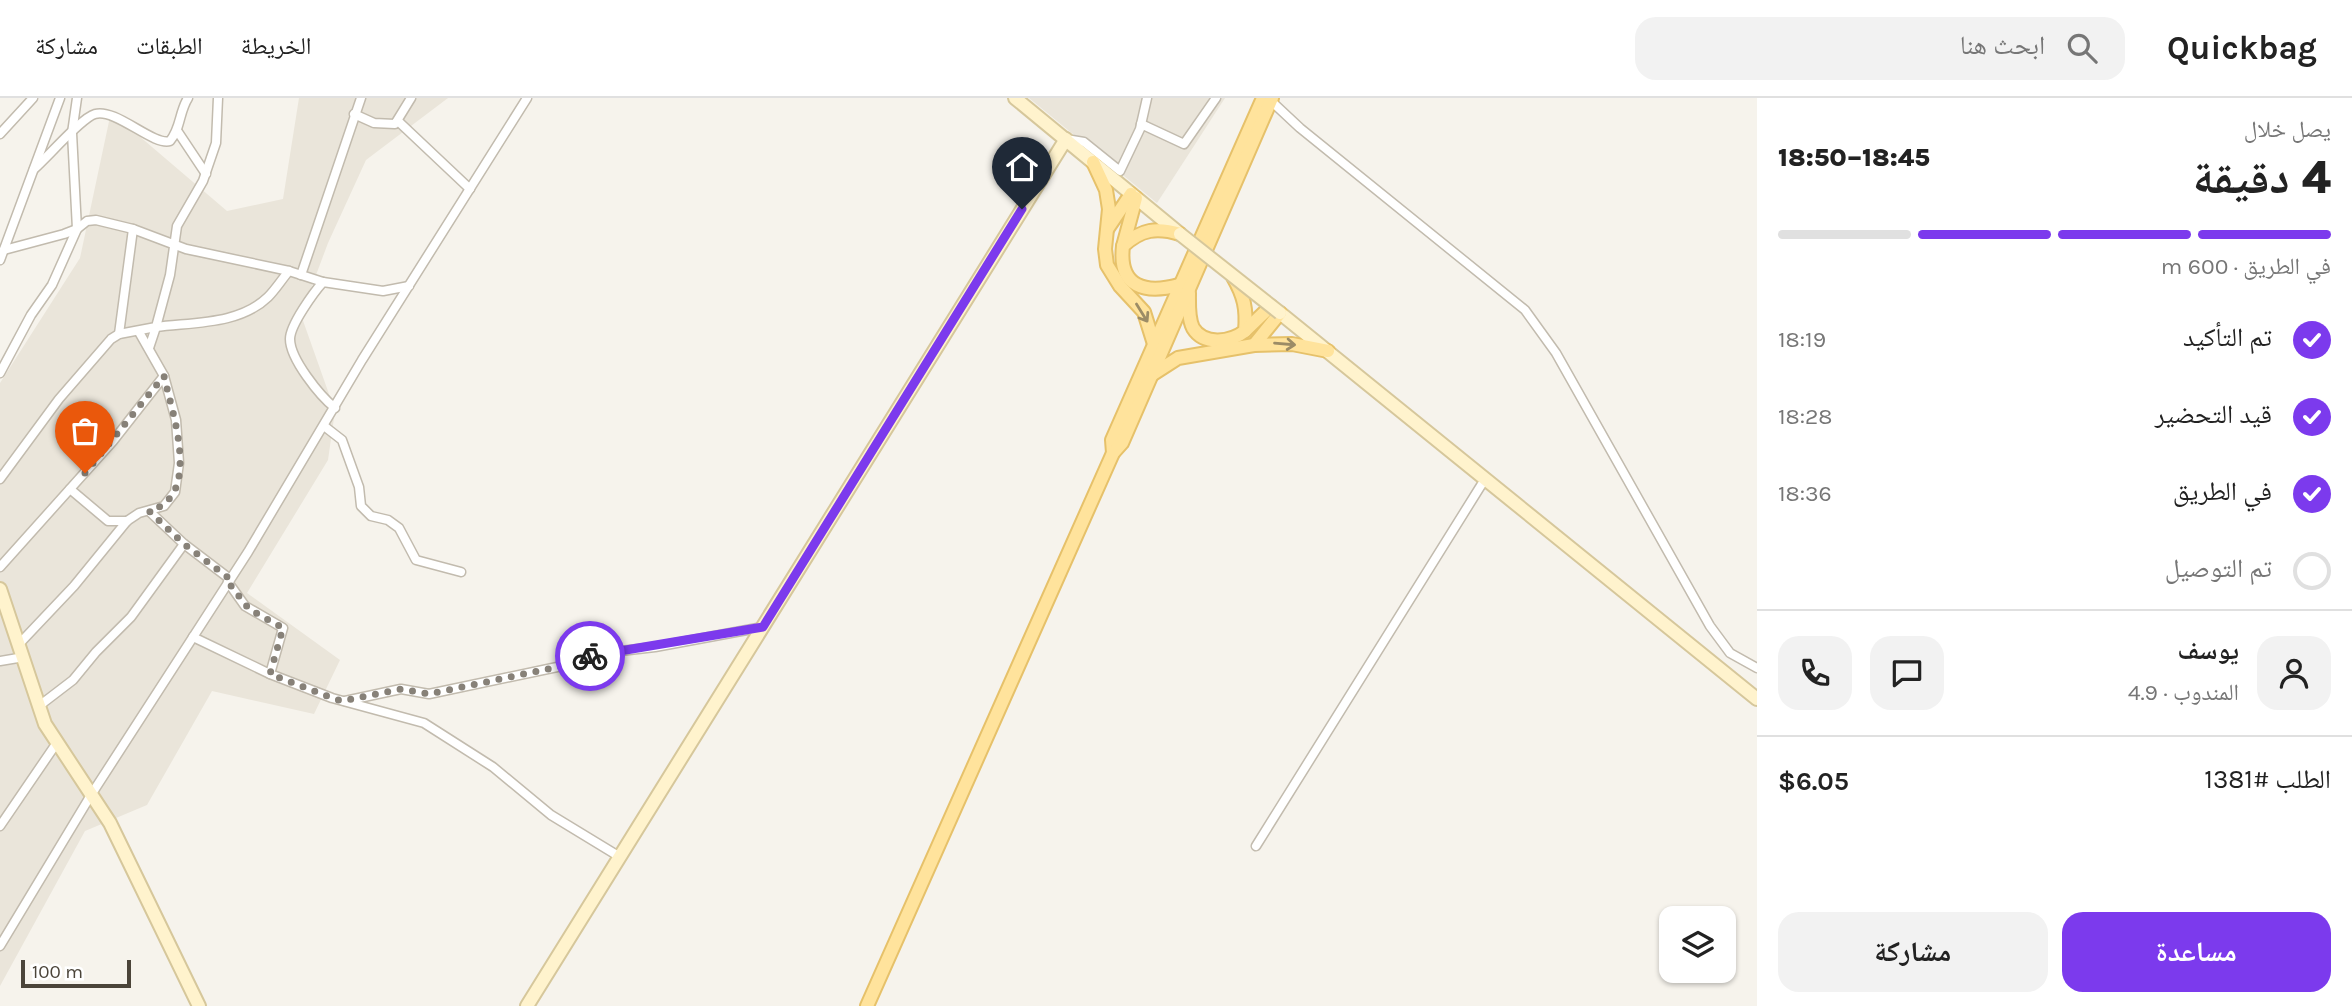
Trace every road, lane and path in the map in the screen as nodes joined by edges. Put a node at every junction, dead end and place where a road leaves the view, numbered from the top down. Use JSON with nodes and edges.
{"nodes":[{"id":1,"x":33,"y":98,"type":"edge"},
{"id":2,"x":60,"y":98,"type":"edge"},
{"id":3,"x":77,"y":98,"type":"edge"},
{"id":4,"x":188,"y":98,"type":"edge"},
{"id":5,"x":218,"y":98,"type":"edge"},
{"id":6,"x":361,"y":98,"type":"edge"},
{"id":7,"x":411,"y":98,"type":"edge"},
{"id":8,"x":527,"y":98,"type":"edge"},
{"id":9,"x":1015,"y":98,"type":"edge"},
{"id":10,"x":1146,"y":98,"type":"edge"},
{"id":11,"x":1216,"y":98,"type":"edge"},
{"id":12,"x":1268,"y":99,"type":"edge"},
{"id":13,"x":354,"y":114,"type":"junction"},
{"id":14,"x":399,"y":122,"type":"junction"},
{"id":15,"x":1141,"y":124,"type":"junction"},
{"id":16,"x":178,"y":132,"type":"junction"},
{"id":17,"x":72,"y":133,"type":"junction"},
{"id":18,"x":0,"y":134,"type":"edge"},
{"id":19,"x":1066,"y":139,"type":"junction"},
{"id":20,"x":1093,"y":162,"type":"junction"},
{"id":21,"x":34,"y":169,"type":"junction"},
{"id":22,"x":206,"y":174,"type":"junction"},
{"id":23,"x":470,"y":189,"type":"junction"},
{"id":24,"x":1134,"y":196,"type":"junction"},
{"id":25,"x":1108,"y":228,"type":"junction"},
{"id":26,"x":77,"y":229,"type":"junction"},
{"id":27,"x":133,"y":229,"type":"junction"},
{"id":28,"x":1180,"y":234,"type":"junction"},
{"id":29,"x":174,"y":244,"type":"junction"},
{"id":30,"x":1123,"y":246,"type":"junction"},
{"id":31,"x":4,"y":250,"type":"junction"},
{"id":32,"x":0,"y":260,"type":"edge"},
{"id":33,"x":289,"y":271,"type":"junction"},
{"id":34,"x":1231,"y":274,"type":"junction"},
{"id":35,"x":301,"y":275,"type":"junction"},
{"id":36,"x":323,"y":282,"type":"junction"},
{"id":37,"x":409,"y":286,"type":"junction"},
{"id":38,"x":1184,"y":287,"type":"junction"},
{"id":39,"x":1276,"y":309,"type":"junction"},
{"id":40,"x":156,"y":327,"type":"junction"},
{"id":41,"x":1245,"y":331,"type":"junction"},
{"id":42,"x":139,"y":332,"type":"junction"},
{"id":43,"x":119,"y":334,"type":"junction"},
{"id":44,"x":1154,"y":344,"type":"junction"},
{"id":45,"x":1254,"y":345,"type":"junction"},
{"id":46,"x":149,"y":348,"type":"junction"},
{"id":47,"x":1328,"y":351,"type":"junction"},
{"id":48,"x":0,"y":373,"type":"edge"},
{"id":49,"x":164,"y":376,"type":"junction"},
{"id":50,"x":1150,"y":376,"type":"junction"},
{"id":51,"x":335,"y":408,"type":"junction"},
{"id":52,"x":324,"y":426,"type":"junction"},
{"id":53,"x":1113,"y":453,"type":"junction"},
{"id":54,"x":0,"y":479,"type":"edge"},
{"id":55,"x":1485,"y":479,"type":"junction"},
{"id":56,"x":70,"y":489,"type":"junction"},
{"id":57,"x":149,"y":511,"type":"junction"},
{"id":58,"x":127,"y":521,"type":"junction"},
{"id":59,"x":184,"y":544,"type":"junction"},
{"id":60,"x":0,"y":567,"type":"edge"},
{"id":61,"x":461,"y":572,"type":"dead end"},
{"id":62,"x":229,"y":580,"type":"junction"},
{"id":63,"x":0,"y":589,"type":"edge"},
{"id":64,"x":6,"y":621,"type":"edge"},
{"id":65,"x":763,"y":627,"type":"junction"},
{"id":66,"x":193,"y":637,"type":"junction"},
{"id":67,"x":20,"y":643,"type":"junction"},
{"id":68,"x":1726,"y":649,"type":"junction"},
{"id":69,"x":24,"y":657,"type":"junction"},
{"id":70,"x":0,"y":661,"type":"edge"},
{"id":71,"x":1712,"y":662,"type":"junction"},
{"id":72,"x":1757,"y":668,"type":"edge"},
{"id":73,"x":270,"y":674,"type":"junction"},
{"id":74,"x":1757,"y":699,"type":"edge"},
{"id":75,"x":342,"y":701,"type":"junction"},
{"id":76,"x":39,"y":706,"type":"junction"},
{"id":77,"x":56,"y":744,"type":"junction"},
{"id":78,"x":91,"y":795,"type":"junction"},
{"id":79,"x":0,"y":826,"type":"edge"},
{"id":80,"x":1256,"y":846,"type":"dead end"},
{"id":81,"x":620,"y":857,"type":"junction"},
{"id":82,"x":0,"y":946,"type":"edge"},
{"id":83,"x":199,"y":1006,"type":"edge"},
{"id":84,"x":527,"y":1006,"type":"edge"},
{"id":85,"x":867,"y":1006,"type":"edge"}],
"edges":[{"from":1,"to":18,"type":"street"},
{"from":2,"to":21,"type":"street"},
{"from":3,"to":17,"type":"street"},
{"from":4,"to":16,"type":"street"},
{"from":5,"to":22,"type":"street"},
{"from":6,"to":13,"type":"street"},
{"from":7,"to":14,"type":"street"},
{"from":8,"to":23,"type":"street"},
{"from":9,"to":19,"type":"street"},
{"from":10,"to":15,"type":"street"},
{"from":11,"to":15,"type":"street"},
{"from":12,"to":38,"type":"main road"},
{"from":12,"to":68,"type":"street"},
{"from":13,"to":14,"type":"street"},
{"from":13,"to":35,"type":"street"},
{"from":14,"to":23,"type":"street"},
{"from":15,"to":19,"type":"street"},
{"from":16,"to":17,"type":"street"},
{"from":16,"to":22,"type":"street"},
{"from":17,"to":21,"type":"street"},
{"from":17,"to":26,"type":"street"},
{"from":19,"to":20,"type":"street"},
{"from":19,"to":65,"type":"street"},
{"from":20,"to":24,"type":"street"},
{"from":20,"to":25,"type":"main road"},
{"from":21,"to":31,"type":"street"},
{"from":22,"to":29,"type":"street"},
{"from":23,"to":37,"type":"street"},
{"from":24,"to":25,"type":"main road"},
{"from":24,"to":28,"type":"street"},
{"from":24,"to":30,"type":"main road"},
{"from":25,"to":44,"type":"main road","one_way":true},
{"from":26,"to":27,"type":"street"},
{"from":26,"to":31,"type":"street"},
{"from":26,"to":48,"type":"street"},
{"from":27,"to":29,"type":"street"},
{"from":27,"to":43,"type":"street"},
{"from":28,"to":30,"type":"main road"},
{"from":28,"to":34,"type":"street","bridge":true},
{"from":29,"to":33,"type":"street"},
{"from":29,"to":40,"type":"street"},
{"from":30,"to":38,"type":"main road"},
{"from":31,"to":32,"type":"street"},
{"from":33,"to":35,"type":"street"},
{"from":33,"to":40,"type":"street"},
{"from":34,"to":39,"type":"street","bridge":true},
{"from":34,"to":41,"type":"main road"},
{"from":35,"to":36,"type":"street"},
{"from":36,"to":37,"type":"street"},
{"from":36,"to":51,"type":"street"},
{"from":37,"to":51,"type":"street"},
{"from":38,"to":41,"type":"main road"},
{"from":38,"to":44,"type":"main road"},
{"from":38,"to":50,"type":"main road"},
{"from":39,"to":41,"type":"main road"},
{"from":39,"to":45,"type":"main road"},
{"from":39,"to":47,"type":"street"},
{"from":40,"to":42,"type":"street"},
{"from":40,"to":46,"type":"street"},
{"from":42,"to":43,"type":"street"},
{"from":42,"to":46,"type":"street"},
{"from":43,"to":54,"type":"street"},
{"from":44,"to":53,"type":"main road"},
{"from":45,"to":47,"type":"main road","one_way":true},
{"from":45,"to":50,"type":"main road"},
{"from":46,"to":49,"type":"street"},
{"from":47,"to":55,"type":"street"},
{"from":49,"to":56,"type":"street"},
{"from":49,"to":57,"type":"street"},
{"from":50,"to":53,"type":"main road"},
{"from":51,"to":52,"type":"street"},
{"from":52,"to":61,"type":"street"},
{"from":52,"to":62,"type":"street"},
{"from":53,"to":85,"type":"main road"},
{"from":55,"to":71,"type":"street"},
{"from":55,"to":80,"type":"street"},
{"from":56,"to":58,"type":"street"},
{"from":56,"to":60,"type":"street"},
{"from":57,"to":58,"type":"street"},
{"from":57,"to":59,"type":"street"},
{"from":58,"to":67,"type":"street"},
{"from":59,"to":62,"type":"street"},
{"from":59,"to":76,"type":"street"},
{"from":62,"to":66,"type":"street"},
{"from":62,"to":73,"type":"street"},
{"from":63,"to":64,"type":"street"},
{"from":64,"to":67,"type":"street"},
{"from":65,"to":75,"type":"street"},
{"from":65,"to":81,"type":"street"},
{"from":66,"to":73,"type":"street"},
{"from":66,"to":78,"type":"street"},
{"from":67,"to":69,"type":"street"},
{"from":68,"to":71,"type":"street"},
{"from":68,"to":72,"type":"street"},
{"from":69,"to":70,"type":"street"},
{"from":69,"to":76,"type":"street"},
{"from":71,"to":74,"type":"street"},
{"from":73,"to":75,"type":"street"},
{"from":75,"to":81,"type":"street"},
{"from":76,"to":77,"type":"street"},
{"from":77,"to":78,"type":"street"},
{"from":77,"to":79,"type":"street"},
{"from":78,"to":82,"type":"street"},
{"from":78,"to":83,"type":"street"},
{"from":81,"to":84,"type":"street"}]}
